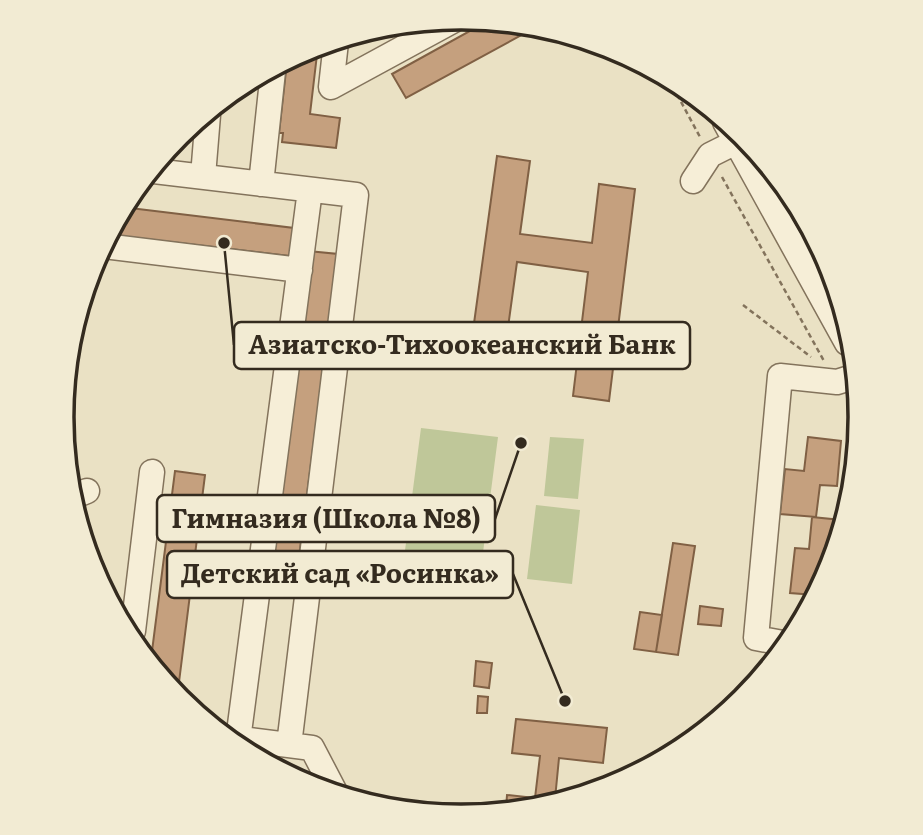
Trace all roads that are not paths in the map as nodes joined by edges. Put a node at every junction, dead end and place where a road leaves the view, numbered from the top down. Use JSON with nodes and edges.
{"nodes":[{"id":1,"x":434,"y":31,"type":"edge"},
{"id":2,"x":335,"y":51,"type":"edge"},
{"id":3,"x":272,"y":80,"type":"edge"},
{"id":4,"x":207,"y":125,"type":"edge"},
{"id":5,"x":730,"y":138,"type":"edge"},
{"id":6,"x":748,"y":157,"type":"edge"},
{"id":7,"x":162,"y":172,"type":"edge"},
{"id":8,"x":203,"y":176,"type":"junction"},
{"id":9,"x":693,"y":181,"type":"dead end"},
{"id":10,"x":261,"y":184,"type":"junction"},
{"id":11,"x":310,"y":190,"type":"junction"},
{"id":12,"x":113,"y":247,"type":"edge"},
{"id":13,"x":299,"y":270,"type":"junction"},
{"id":14,"x":833,"y":308,"type":"edge"},
{"id":15,"x":840,"y":377,"type":"edge"},
{"id":16,"x":152,"y":472,"type":"dead end"},
{"id":17,"x":134,"y":624,"type":"edge"},
{"id":18,"x":778,"y":642,"type":"edge"},
{"id":19,"x":238,"y":734,"type":"edge"},
{"id":20,"x":245,"y":739,"type":"edge"},
{"id":21,"x":289,"y":745,"type":"junction"},
{"id":22,"x":330,"y":782,"type":"edge"}],
"edges":[{"from":1,"to":2,"type":"street"},
{"from":3,"to":10,"type":"street"},
{"from":4,"to":8,"type":"street"},
{"from":5,"to":9,"type":"street"},
{"from":6,"to":14,"type":"street"},
{"from":7,"to":8,"type":"street"},
{"from":8,"to":10,"type":"street"},
{"from":10,"to":11,"type":"street"},
{"from":11,"to":13,"type":"street"},
{"from":11,"to":21,"type":"street"},
{"from":12,"to":13,"type":"street"},
{"from":13,"to":19,"type":"street"},
{"from":15,"to":18,"type":"street"},
{"from":16,"to":17,"type":"street"},
{"from":20,"to":21,"type":"street"},
{"from":21,"to":22,"type":"street"}]}
